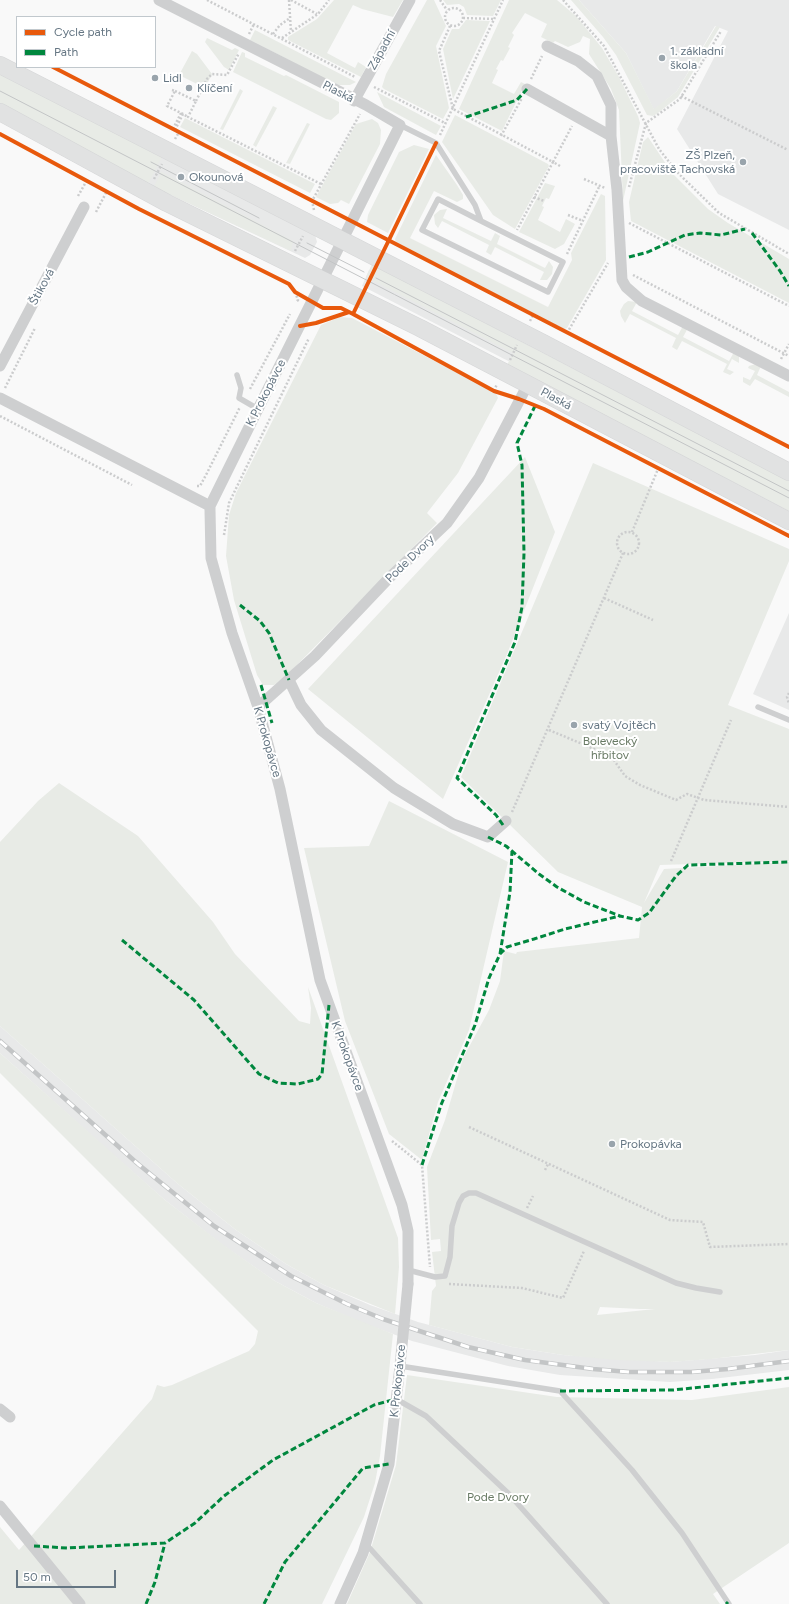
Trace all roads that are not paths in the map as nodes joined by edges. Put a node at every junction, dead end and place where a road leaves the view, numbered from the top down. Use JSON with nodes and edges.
{"nodes":[{"id":1,"x":159,"y":0,"type":"edge"},
{"id":2,"x":410,"y":0,"type":"edge"},
{"id":3,"x":546,"y":46,"type":"road end"},
{"id":4,"x":0,"y":65,"type":"edge"},
{"id":5,"x":527,"y":88,"type":"road end"},
{"id":6,"x":354,"y":101,"type":"junction"},
{"id":7,"x":0,"y":112,"type":"edge"},
{"id":8,"x":400,"y":126,"type":"junction"},
{"id":9,"x":611,"y":136,"type":"junction"},
{"id":10,"x":80,"y":205,"type":"road end"},
{"id":11,"x":481,"y":221,"type":"junction"},
{"id":12,"x":342,"y":242,"type":"junction"},
{"id":13,"x":322,"y":279,"type":"junction"},
{"id":14,"x":0,"y":366,"type":"edge"},
{"id":15,"x":237,"y":375,"type":"dead end"},
{"id":16,"x":789,"y":376,"type":"edge"},
{"id":17,"x":528,"y":384,"type":"junction"},
{"id":18,"x":0,"y":398,"type":"edge"},
{"id":19,"x":258,"y":409,"type":"junction"},
{"id":20,"x":789,"y":472,"type":"edge"},
{"id":21,"x":210,"y":506,"type":"junction"},
{"id":22,"x":789,"y":521,"type":"edge"},
{"id":23,"x":289,"y":680,"type":"junction"},
{"id":24,"x":758,"y":707,"type":"dead end"},
{"id":25,"x":258,"y":708,"type":"junction"},
{"id":26,"x":789,"y":720,"type":"edge"},
{"id":27,"x":506,"y":822,"type":"road end"},
{"id":28,"x":408,"y":1270,"type":"junction"},
{"id":29,"x":720,"y":1292,"type":"dead end"},
{"id":30,"x":404,"y":1367,"type":"junction"},
{"id":31,"x":396,"y":1399,"type":"junction"},
{"id":32,"x":0,"y":1409,"type":"edge"},
{"id":33,"x":10,"y":1417,"type":"dead end"},
{"id":34,"x":0,"y":1506,"type":"edge"},
{"id":35,"x":365,"y":1544,"type":"junction"},
{"id":36,"x":80,"y":1604,"type":"edge"},
{"id":37,"x":340,"y":1604,"type":"edge"},
{"id":38,"x":420,"y":1604,"type":"edge"},
{"id":39,"x":607,"y":1604,"type":"edge"},
{"id":40,"x":729,"y":1604,"type":"edge"}],
"edges":[{"from":1,"to":6,"type":"street","name":"Plaská"},
{"from":2,"to":6,"type":"street","name":"Západní"},
{"from":3,"to":9,"type":"street"},
{"from":4,"to":12,"type":"main road"},
{"from":5,"to":9,"type":"street"},
{"from":6,"to":8,"type":"street","name":"Plaská"},
{"from":7,"to":13,"type":"main road","name":"Plaská"},
{"from":8,"to":11,"type":"lane"},
{"from":8,"to":12,"type":"street"},
{"from":9,"to":16,"type":"street"},
{"from":10,"to":14,"type":"street","name":"Štiková"},
{"from":11,"to":11,"type":"lane"},
{"from":12,"to":13,"type":"street"},
{"from":12,"to":20,"type":"main road"},
{"from":13,"to":17,"type":"main road","name":"Plaská"},
{"from":13,"to":19,"type":"street","name":"K Prokopávce"},
{"from":15,"to":19,"type":"lane"},
{"from":17,"to":22,"type":"main road","name":"Plaská"},
{"from":17,"to":23,"type":"street","name":"Pode Dvory"},
{"from":18,"to":21,"type":"street"},
{"from":19,"to":21,"type":"street","name":"K Prokopávce"},
{"from":21,"to":25,"type":"street","name":"K Prokopávce"},
{"from":23,"to":25,"type":"street","name":"Pode Dvory"},
{"from":23,"to":27,"type":"street"},
{"from":24,"to":26,"type":"lane"},
{"from":25,"to":28,"type":"street","name":"K Prokopávce"},
{"from":28,"to":29,"type":"lane"},
{"from":28,"to":30,"type":"street","name":"K Prokopávce","bridge":true},
{"from":30,"to":31,"type":"street","name":"K Prokopávce"},
{"from":30,"to":40,"type":"lane"},
{"from":31,"to":35,"type":"street","name":"K Prokopávce"},
{"from":31,"to":39,"type":"lane"},
{"from":32,"to":33,"type":"street"},
{"from":34,"to":36,"type":"street"},
{"from":35,"to":37,"type":"street","name":"K Prokopávce"},
{"from":35,"to":38,"type":"lane"}]}
